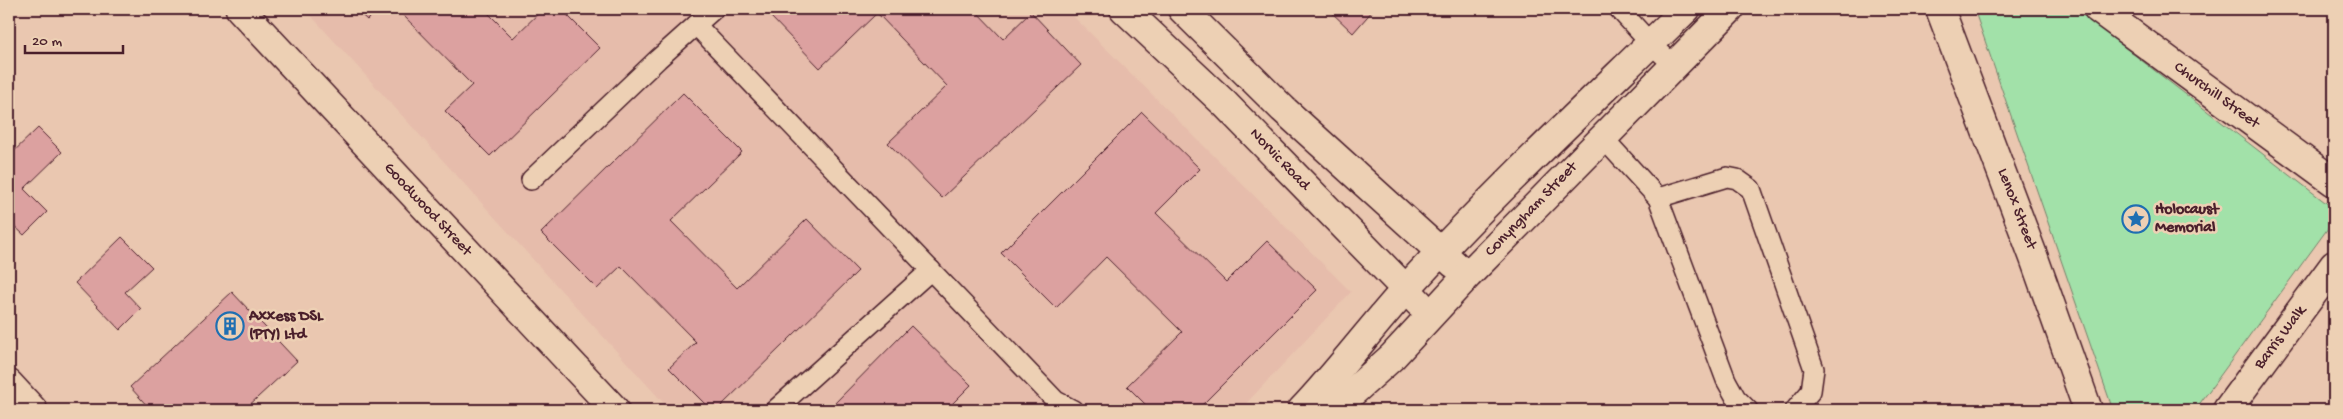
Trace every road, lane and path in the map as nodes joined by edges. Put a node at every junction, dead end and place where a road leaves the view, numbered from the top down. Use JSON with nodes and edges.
{"nodes":[{"id":1,"x":240,"y":9,"type":"edge"},
{"id":2,"x":714,"y":9,"type":"edge"},
{"id":3,"x":1124,"y":9,"type":"edge"},
{"id":4,"x":1182,"y":9,"type":"edge"},
{"id":5,"x":1620,"y":9,"type":"edge"},
{"id":6,"x":1686,"y":9,"type":"edge"},
{"id":7,"x":1730,"y":9,"type":"edge"},
{"id":8,"x":1940,"y":9,"type":"edge"},
{"id":9,"x":2098,"y":9,"type":"edge"},
{"id":10,"x":696,"y":25,"type":"junction"},
{"id":11,"x":1651,"y":44,"type":"junction"},
{"id":12,"x":1674,"y":64,"type":"junction"},
{"id":13,"x":1603,"y":138,"type":"junction"},
{"id":14,"x":531,"y":180,"type":"dead end"},
{"id":15,"x":2334,"y":182,"type":"edge"},
{"id":16,"x":1658,"y":198,"type":"junction"},
{"id":17,"x":1441,"y":254,"type":"junction"},
{"id":18,"x":2334,"y":266,"type":"edge"},
{"id":19,"x":931,"y":270,"type":"junction"},
{"id":20,"x":1468,"y":275,"type":"junction"},
{"id":21,"x":1405,"y":290,"type":"junction"},
{"id":22,"x":1431,"y":314,"type":"junction"},
{"id":23,"x":9,"y":384,"type":"edge"},
{"id":24,"x":1057,"y":405,"type":"edge"},
{"id":25,"x":33,"y":410,"type":"edge"},
{"id":26,"x":615,"y":410,"type":"edge"},
{"id":27,"x":775,"y":410,"type":"edge"},
{"id":28,"x":1073,"y":410,"type":"edge"},
{"id":29,"x":1302,"y":410,"type":"edge"},
{"id":30,"x":1333,"y":410,"type":"edge"},
{"id":31,"x":1748,"y":410,"type":"edge"},
{"id":32,"x":1795,"y":410,"type":"edge"},
{"id":33,"x":2088,"y":410,"type":"edge"},
{"id":34,"x":2227,"y":410,"type":"edge"}],
"edges":[{"from":1,"to":26,"type":"street","name":"Goodwood Street"},
{"from":2,"to":10,"type":"lane"},
{"from":3,"to":21,"type":"street","name":"Norvic Road"},
{"from":4,"to":17,"type":"street"},
{"from":5,"to":11,"type":"lane"},
{"from":6,"to":11,"type":"street","name":"Conyngham Street"},
{"from":7,"to":12,"type":"street","name":"Conyngham Street"},
{"from":8,"to":33,"type":"street","name":"Lenox Street"},
{"from":9,"to":15,"type":"street","name":"Churchill Street"},
{"from":10,"to":14,"type":"lane"},
{"from":10,"to":19,"type":"lane"},
{"from":11,"to":12,"type":"lane"},
{"from":11,"to":17,"type":"street","name":"Conyngham Street"},
{"from":12,"to":13,"type":"street","name":"Conyngham Street"},
{"from":13,"to":16,"type":"lane"},
{"from":13,"to":20,"type":"street","name":"Conyngham Street"},
{"from":16,"to":31,"type":"lane"},
{"from":16,"to":32,"type":"lane"},
{"from":17,"to":20,"type":"street"},
{"from":17,"to":21,"type":"street","name":"Conyngham Street"},
{"from":18,"to":34,"type":"street","name":"Barris Walk"},
{"from":19,"to":24,"type":"lane"},
{"from":19,"to":27,"type":"lane"},
{"from":20,"to":22,"type":"street","name":"Conyngham Street"},
{"from":21,"to":22,"type":"street","name":"Norvic Road"},
{"from":21,"to":29,"type":"street","name":"Conyngham Street"},
{"from":22,"to":30,"type":"street","name":"Conyngham Street"},
{"from":23,"to":25,"type":"street"},
{"from":24,"to":28,"type":"lane"}]}
